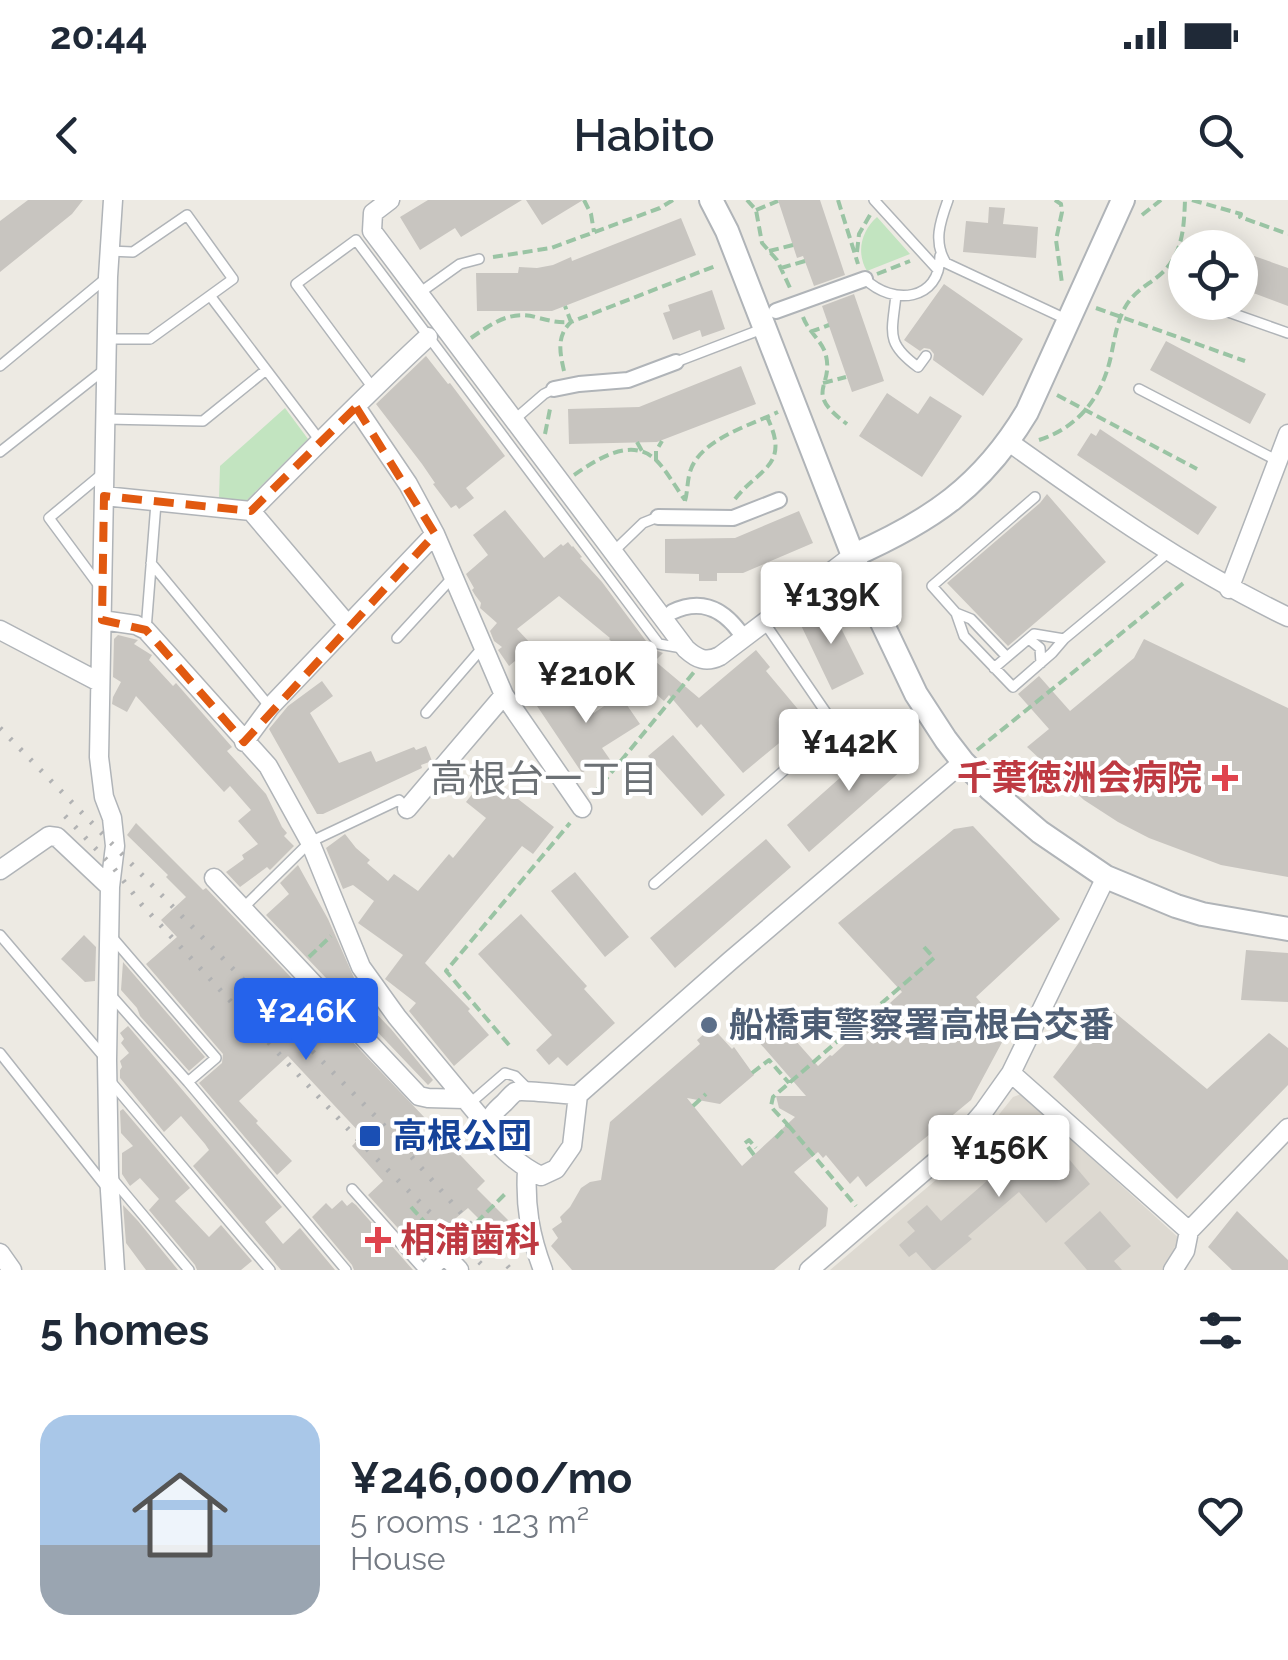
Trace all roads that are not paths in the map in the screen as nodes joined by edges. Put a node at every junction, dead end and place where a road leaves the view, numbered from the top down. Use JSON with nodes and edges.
{"nodes":[{"id":1,"x":113,"y":200,"type":"edge"},
{"id":2,"x":390,"y":200,"type":"edge"},
{"id":3,"x":711,"y":200,"type":"edge"},
{"id":4,"x":948,"y":200,"type":"edge"},
{"id":5,"x":1123,"y":200,"type":"edge"},
{"id":6,"x":878,"y":204,"type":"edge"},
{"id":7,"x":109,"y":251,"type":"junction"},
{"id":8,"x":940,"y":253,"type":"junction"},
{"id":9,"x":479,"y":258,"type":"road end"},
{"id":10,"x":938,"y":270,"type":"junction"},
{"id":11,"x":108,"y":277,"type":"junction"},
{"id":12,"x":865,"y":279,"type":"joint"},
{"id":13,"x":418,"y":294,"type":"junction"},
{"id":14,"x":896,"y":295,"type":"junction"},
{"id":15,"x":211,"y":297,"type":"junction"},
{"id":16,"x":770,"y":320,"type":"junction"},
{"id":17,"x":1068,"y":320,"type":"junction"},
{"id":18,"x":1251,"y":320,"type":"edge"},
{"id":19,"x":1288,"y":333,"type":"edge"},
{"id":20,"x":428,"y":337,"type":"junction"},
{"id":21,"x":106,"y":339,"type":"junction"},
{"id":22,"x":926,"y":356,"type":"dead end"},
{"id":23,"x":676,"y":362,"type":"joint"},
{"id":24,"x":0,"y":366,"type":"edge"},
{"id":25,"x":106,"y":368,"type":"junction"},
{"id":26,"x":266,"y":370,"type":"junction"},
{"id":27,"x":560,"y":387,"type":"joint"},
{"id":28,"x":373,"y":388,"type":"junction"},
{"id":29,"x":1138,"y":388,"type":"dead end"},
{"id":30,"x":356,"y":408,"type":"junction"},
{"id":31,"x":105,"y":419,"type":"junction"},
{"id":32,"x":514,"y":420,"type":"junction"},
{"id":33,"x":1288,"y":434,"type":"edge"},
{"id":34,"x":320,"y":442,"type":"junction"},
{"id":35,"x":1009,"y":442,"type":"junction"},
{"id":36,"x":0,"y":452,"type":"edge"},
{"id":37,"x":1278,"y":461,"type":"junction"},
{"id":38,"x":104,"y":472,"type":"junction"},
{"id":39,"x":104,"y":496,"type":"junction"},
{"id":40,"x":1036,"y":497,"type":"dead end"},
{"id":41,"x":779,"y":500,"type":"dead end"},
{"id":42,"x":156,"y":502,"type":"junction"},
{"id":43,"x":250,"y":511,"type":"junction"},
{"id":44,"x":658,"y":517,"type":"joint"},
{"id":45,"x":434,"y":534,"type":"junction"},
{"id":46,"x":613,"y":552,"type":"junction"},
{"id":47,"x":1169,"y":552,"type":"junction"},
{"id":48,"x":852,"y":556,"type":"junction"},
{"id":49,"x":151,"y":564,"type":"junction"},
{"id":50,"x":452,"y":578,"type":"junction"},
{"id":51,"x":101,"y":589,"type":"junction"},
{"id":52,"x":1229,"y":589,"type":"junction"},
{"id":53,"x":672,"y":612,"type":"dead end"},
{"id":54,"x":956,"y":613,"type":"junction"},
{"id":55,"x":1288,"y":617,"type":"edge"},
{"id":56,"x":102,"y":620,"type":"junction"},
{"id":57,"x":764,"y":622,"type":"junction"},
{"id":58,"x":348,"y":626,"type":"junction"},
{"id":59,"x":0,"y":630,"type":"edge"},
{"id":60,"x":146,"y":630,"type":"junction"},
{"id":61,"x":739,"y":631,"type":"dead end"},
{"id":62,"x":397,"y":638,"type":"dead end"},
{"id":63,"x":1028,"y":639,"type":"junction"},
{"id":64,"x":1064,"y":639,"type":"junction"},
{"id":65,"x":483,"y":648,"type":"junction"},
{"id":66,"x":686,"y":649,"type":"junction"},
{"id":67,"x":1006,"y":658,"type":"junction"},
{"id":68,"x":1041,"y":663,"type":"junction"},
{"id":69,"x":994,"y":668,"type":"junction"},
{"id":70,"x":100,"y":682,"type":"junction"},
{"id":71,"x":504,"y":695,"type":"junction"},
{"id":72,"x":270,"y":706,"type":"junction"},
{"id":73,"x":426,"y":713,"type":"dead end"},
{"id":74,"x":244,"y":742,"type":"junction"},
{"id":75,"x":970,"y":756,"type":"junction"},
{"id":76,"x":582,"y":808,"type":"road end"},
{"id":77,"x":407,"y":809,"type":"joint"},
{"id":78,"x":310,"y":842,"type":"junction"},
{"id":79,"x":0,"y":870,"type":"edge"},
{"id":80,"x":1106,"y":877,"type":"junction"},
{"id":81,"x":214,"y":878,"type":"dead end"},
{"id":82,"x":654,"y":884,"type":"dead end"},
{"id":83,"x":110,"y":887,"type":"junction"},
{"id":84,"x":243,"y":908,"type":"junction"},
{"id":85,"x":1288,"y":929,"type":"edge"},
{"id":86,"x":109,"y":934,"type":"junction"},
{"id":87,"x":0,"y":935,"type":"edge"},
{"id":88,"x":107,"y":991,"type":"junction"},
{"id":89,"x":0,"y":1053,"type":"edge"},
{"id":90,"x":107,"y":1060,"type":"junction"},
{"id":91,"x":1010,"y":1072,"type":"junction"},
{"id":92,"x":109,"y":1080,"type":"junction"},
{"id":93,"x":188,"y":1082,"type":"junction"},
{"id":94,"x":540,"y":1093,"type":"junction"},
{"id":95,"x":466,"y":1102,"type":"junction"},
{"id":96,"x":576,"y":1105,"type":"junction"},
{"id":97,"x":1288,"y":1128,"type":"edge"},
{"id":98,"x":490,"y":1130,"type":"junction"},
{"id":99,"x":534,"y":1173,"type":"junction"},
{"id":100,"x":110,"y":1184,"type":"junction"},
{"id":101,"x":352,"y":1190,"type":"dead end"},
{"id":102,"x":1189,"y":1231,"type":"junction"},
{"id":103,"x":0,"y":1252,"type":"edge"},
{"id":104,"x":12,"y":1270,"type":"edge"},
{"id":105,"x":115,"y":1270,"type":"edge"},
{"id":106,"x":190,"y":1270,"type":"edge"},
{"id":107,"x":270,"y":1270,"type":"edge"},
{"id":108,"x":346,"y":1270,"type":"edge"},
{"id":109,"x":427,"y":1270,"type":"edge"},
{"id":110,"x":459,"y":1270,"type":"edge"},
{"id":111,"x":543,"y":1270,"type":"edge"},
{"id":112,"x":809,"y":1270,"type":"edge"},
{"id":113,"x":1173,"y":1270,"type":"edge"}],
"edges":[{"from":1,"to":7,"type":"street"},
{"from":2,"to":13,"type":"street"},
{"from":3,"to":16,"type":"street"},
{"from":4,"to":8,"type":"lane"},
{"from":5,"to":17,"type":"street"},
{"from":6,"to":10,"type":"lane"},
{"from":7,"to":11,"type":"street"},
{"from":7,"to":15,"type":"lane"},
{"from":8,"to":10,"type":"lane"},
{"from":8,"to":17,"type":"lane"},
{"from":9,"to":13,"type":"lane"},
{"from":10,"to":14,"type":"lane"},
{"from":11,"to":21,"type":"street"},
{"from":11,"to":24,"type":"lane"},
{"from":12,"to":14,"type":"lane"},
{"from":12,"to":16,"type":"street"},
{"from":13,"to":32,"type":"street"},
{"from":14,"to":22,"type":"lane"},
{"from":15,"to":21,"type":"lane"},
{"from":15,"to":26,"type":"lane"},
{"from":16,"to":23,"type":"lane"},
{"from":16,"to":48,"type":"street"},
{"from":17,"to":35,"type":"street"},
{"from":18,"to":19,"type":"lane"},
{"from":20,"to":28,"type":"street"},
{"from":20,"to":28,"type":"lane"},
{"from":20,"to":66,"type":"lane"},
{"from":21,"to":25,"type":"street"},
{"from":23,"to":27,"type":"street"},
{"from":25,"to":31,"type":"street"},
{"from":25,"to":36,"type":"lane"},
{"from":26,"to":31,"type":"lane"},
{"from":26,"to":34,"type":"lane"},
{"from":27,"to":32,"type":"lane"},
{"from":28,"to":30,"type":"street"},
{"from":29,"to":37,"type":"lane"},
{"from":30,"to":34,"type":"street"},
{"from":30,"to":45,"type":"street"},
{"from":31,"to":38,"type":"street"},
{"from":32,"to":46,"type":"street"},
{"from":33,"to":37,"type":"street"},
{"from":34,"to":43,"type":"street"},
{"from":35,"to":47,"type":"street"},
{"from":35,"to":48,"type":"street"},
{"from":37,"to":52,"type":"street"},
{"from":38,"to":39,"type":"street"},
{"from":38,"to":51,"type":"lane"},
{"from":39,"to":42,"type":"street"},
{"from":39,"to":51,"type":"street"},
{"from":40,"to":54,"type":"lane"},
{"from":41,"to":44,"type":"street"},
{"from":42,"to":43,"type":"street"},
{"from":42,"to":49,"type":"lane"},
{"from":43,"to":58,"type":"street"},
{"from":44,"to":46,"type":"lane"},
{"from":45,"to":50,"type":"street"},
{"from":45,"to":58,"type":"street"},
{"from":46,"to":66,"type":"street"},
{"from":47,"to":52,"type":"street"},
{"from":47,"to":64,"type":"lane"},
{"from":48,"to":57,"type":"street"},
{"from":48,"to":75,"type":"street"},
{"from":49,"to":60,"type":"lane"},
{"from":49,"to":72,"type":"lane"},
{"from":50,"to":62,"type":"lane"},
{"from":50,"to":65,"type":"street"},
{"from":51,"to":56,"type":"street"},
{"from":52,"to":55,"type":"street"},
{"from":53,"to":61,"type":"street"},
{"from":54,"to":67,"type":"lane"},
{"from":54,"to":69,"type":"lane"},
{"from":56,"to":60,"type":"street"},
{"from":56,"to":70,"type":"street"},
{"from":57,"to":66,"type":"street"},
{"from":57,"to":82,"type":"lane"},
{"from":58,"to":72,"type":"street"},
{"from":59,"to":70,"type":"street"},
{"from":60,"to":74,"type":"street"},
{"from":63,"to":64,"type":"lane"},
{"from":63,"to":67,"type":"lane"},
{"from":63,"to":68,"type":"lane"},
{"from":64,"to":68,"type":"lane"},
{"from":65,"to":71,"type":"street"},
{"from":65,"to":73,"type":"lane"},
{"from":67,"to":69,"type":"lane"},
{"from":68,"to":69,"type":"lane"},
{"from":70,"to":83,"type":"street"},
{"from":71,"to":76,"type":"street"},
{"from":71,"to":77,"type":"street"},
{"from":72,"to":74,"type":"street"},
{"from":74,"to":78,"type":"street"},
{"from":75,"to":80,"type":"street"},
{"from":75,"to":96,"type":"street"},
{"from":77,"to":78,"type":"lane"},
{"from":78,"to":84,"type":"lane"},
{"from":78,"to":95,"type":"street"},
{"from":79,"to":83,"type":"street"},
{"from":80,"to":85,"type":"street"},
{"from":80,"to":91,"type":"street"},
{"from":81,"to":84,"type":"street"},
{"from":83,"to":86,"type":"street"},
{"from":84,"to":95,"type":"street"},
{"from":86,"to":88,"type":"street"},
{"from":86,"to":93,"type":"lane"},
{"from":87,"to":90,"type":"lane"},
{"from":88,"to":90,"type":"street"},
{"from":88,"to":93,"type":"lane"},
{"from":89,"to":100,"type":"lane"},
{"from":90,"to":92,"type":"street"},
{"from":91,"to":102,"type":"street"},
{"from":91,"to":112,"type":"street"},
{"from":92,"to":100,"type":"street"},
{"from":92,"to":107,"type":"lane"},
{"from":93,"to":108,"type":"lane"},
{"from":94,"to":95,"type":"lane"},
{"from":94,"to":96,"type":"street"},
{"from":94,"to":98,"type":"street"},
{"from":95,"to":98,"type":"street"},
{"from":96,"to":99,"type":"street"},
{"from":97,"to":102,"type":"street"},
{"from":98,"to":99,"type":"street"},
{"from":99,"to":111,"type":"street"},
{"from":100,"to":105,"type":"street"},
{"from":100,"to":106,"type":"lane"},
{"from":101,"to":109,"type":"lane"},
{"from":102,"to":113,"type":"street"},
{"from":103,"to":104,"type":"street"},
{"from":109,"to":110,"type":"street"}]}
